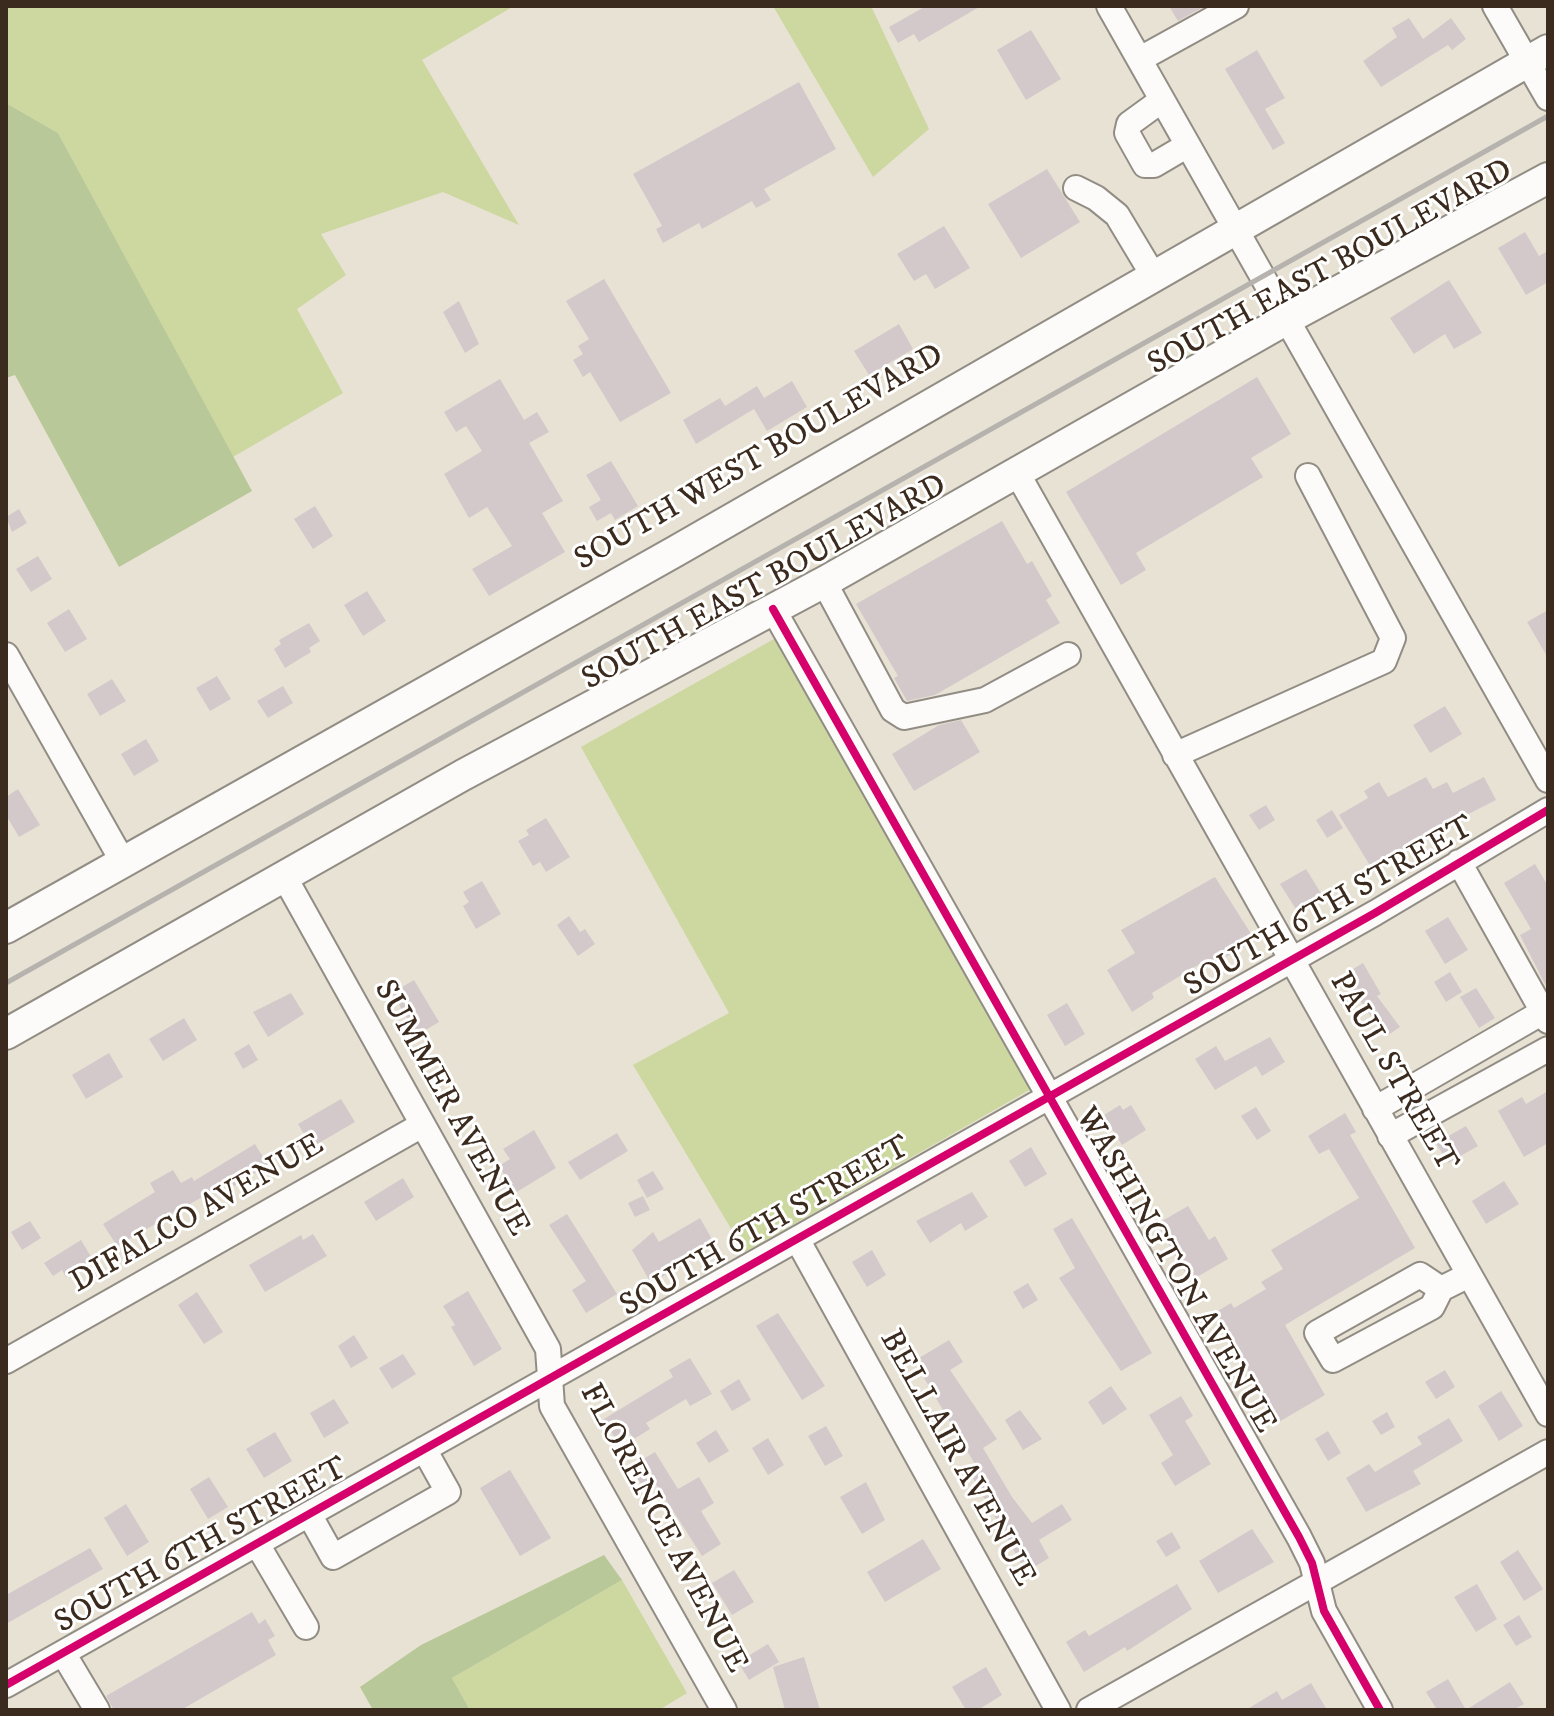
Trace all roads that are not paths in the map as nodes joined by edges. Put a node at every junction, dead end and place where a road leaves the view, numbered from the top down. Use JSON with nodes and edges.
{"nodes":[{"id":1,"x":1109,"y":6,"type":"edge"},
{"id":2,"x":1236,"y":6,"type":"edge"},
{"id":3,"x":1495,"y":6,"type":"edge"},
{"id":4,"x":1538,"y":56,"type":"edge"},
{"id":5,"x":1140,"y":59,"type":"junction"},
{"id":6,"x":1548,"y":98,"type":"edge"},
{"id":7,"x":1162,"y":100,"type":"junction"},
{"id":8,"x":1188,"y":145,"type":"junction"},
{"id":9,"x":1548,"y":178,"type":"edge"},
{"id":10,"x":1076,"y":188,"type":"dead end"},
{"id":11,"x":1235,"y":228,"type":"junction"},
{"id":12,"x":1153,"y":275,"type":"junction"},
{"id":13,"x":1287,"y":319,"type":"junction"},
{"id":14,"x":1016,"y":471,"type":"junction"},
{"id":15,"x":1308,"y":476,"type":"dead end"},
{"id":16,"x":824,"y":582,"type":"junction"},
{"id":17,"x":773,"y":609,"type":"junction"},
{"id":18,"x":6,"y":655,"type":"edge"},
{"id":19,"x":1068,"y":655,"type":"dead end"},
{"id":20,"x":1175,"y":755,"type":"junction"},
{"id":21,"x":1548,"y":780,"type":"edge"},
{"id":22,"x":1548,"y":810,"type":"edge"},
{"id":23,"x":123,"y":862,"type":"junction"},
{"id":24,"x":1459,"y":862,"type":"junction"},
{"id":25,"x":284,"y":876,"type":"junction"},
{"id":26,"x":6,"y":928,"type":"edge"},
{"id":27,"x":1290,"y":960,"type":"junction"},
{"id":28,"x":1546,"y":1014,"type":"edge"},
{"id":29,"x":6,"y":1034,"type":"edge"},
{"id":30,"x":1548,"y":1049,"type":"edge"},
{"id":31,"x":1479,"y":1051,"type":"junction"},
{"id":32,"x":1493,"y":1078,"type":"junction"},
{"id":33,"x":1047,"y":1096,"type":"junction"},
{"id":34,"x":1375,"y":1109,"type":"junction"},
{"id":35,"x":422,"y":1125,"type":"junction"},
{"id":36,"x":1390,"y":1136,"type":"junction"},
{"id":37,"x":797,"y":1239,"type":"junction"},
{"id":38,"x":1469,"y":1275,"type":"junction"},
{"id":39,"x":1441,"y":1289,"type":"junction"},
{"id":40,"x":6,"y":1361,"type":"edge"},
{"id":41,"x":551,"y":1377,"type":"junction"},
{"id":42,"x":1548,"y":1414,"type":"edge"},
{"id":43,"x":424,"y":1449,"type":"junction"},
{"id":44,"x":1548,"y":1452,"type":"edge"},
{"id":45,"x":309,"y":1514,"type":"junction"},
{"id":46,"x":257,"y":1544,"type":"junction"},
{"id":47,"x":1317,"y":1581,"type":"junction"},
{"id":48,"x":306,"y":1627,"type":"dead end"},
{"id":49,"x":63,"y":1653,"type":"junction"},
{"id":50,"x":6,"y":1685,"type":"edge"},
{"id":51,"x":97,"y":1710,"type":"edge"},
{"id":52,"x":724,"y":1710,"type":"edge"},
{"id":53,"x":1058,"y":1710,"type":"edge"},
{"id":54,"x":1089,"y":1710,"type":"edge"},
{"id":55,"x":1380,"y":1710,"type":"edge"}],
"edges":[{"from":1,"to":5,"type":"street"},
{"from":2,"to":5,"type":"street"},
{"from":3,"to":4,"type":"street"},
{"from":4,"to":6,"type":"street"},
{"from":4,"to":11,"type":"main road","name":"SOUTH WEST BOULEVARD"},
{"from":5,"to":7,"type":"street"},
{"from":7,"to":8,"type":"street"},
{"from":7,"to":8,"type":"street"},
{"from":8,"to":11,"type":"street"},
{"from":9,"to":13,"type":"main road","name":"SOUTH EAST BOULEVARD"},
{"from":10,"to":12,"type":"street"},
{"from":11,"to":12,"type":"main road","name":"SOUTH WEST BOULEVARD"},
{"from":11,"to":13,"type":"street"},
{"from":12,"to":23,"type":"main road","name":"SOUTH WEST BOULEVARD"},
{"from":13,"to":14,"type":"main road","name":"SOUTH EAST BOULEVARD"},
{"from":13,"to":21,"type":"street"},
{"from":14,"to":16,"type":"main road","name":"SOUTH EAST BOULEVARD"},
{"from":14,"to":20,"type":"street","name":"PAUL STREET"},
{"from":15,"to":20,"type":"street"},
{"from":16,"to":17,"type":"main road","name":"SOUTH EAST BOULEVARD"},
{"from":16,"to":19,"type":"street"},
{"from":17,"to":25,"type":"main road","name":"SOUTH EAST BOULEVARD"},
{"from":17,"to":33,"type":"street","name":"WASHINGTON AVENUE"},
{"from":18,"to":23,"type":"street"},
{"from":20,"to":27,"type":"street","name":"PAUL STREET"},
{"from":22,"to":24,"type":"street","name":"SOUTH 6TH STREET"},
{"from":23,"to":26,"type":"main road","name":"SOUTH WEST BOULEVARD"},
{"from":24,"to":27,"type":"street","name":"SOUTH 6TH STREET"},
{"from":24,"to":28,"type":"street"},
{"from":25,"to":29,"type":"main road","name":"SOUTH EAST BOULEVARD"},
{"from":25,"to":35,"type":"street","name":"SUMMER AVENUE"},
{"from":27,"to":33,"type":"street","name":"SOUTH 6TH STREET"},
{"from":27,"to":34,"type":"street","name":"PAUL STREET"},
{"from":28,"to":31,"type":"street"},
{"from":30,"to":32,"type":"street"},
{"from":31,"to":32,"type":"street"},
{"from":31,"to":34,"type":"street"},
{"from":32,"to":36,"type":"street"},
{"from":33,"to":37,"type":"street","name":"SOUTH 6TH STREET"},
{"from":33,"to":47,"type":"street","name":"WASHINGTON AVENUE"},
{"from":34,"to":36,"type":"street","name":"PAUL STREET"},
{"from":35,"to":40,"type":"street","name":"DIFALCO AVENUE"},
{"from":35,"to":41,"type":"street","name":"SUMMER AVENUE"},
{"from":36,"to":38,"type":"street","name":"PAUL STREET"},
{"from":37,"to":41,"type":"street","name":"SOUTH 6TH STREET"},
{"from":37,"to":53,"type":"street","name":"BELLAIR AVENUE"},
{"from":38,"to":39,"type":"street"},
{"from":38,"to":42,"type":"street","name":"PAUL STREET"},
{"from":39,"to":39,"type":"street"},
{"from":41,"to":43,"type":"street","name":"SOUTH 6TH STREET"},
{"from":41,"to":52,"type":"street","name":"FLORENCE AVENUE"},
{"from":43,"to":45,"type":"street","name":"SOUTH 6TH STREET"},
{"from":43,"to":45,"type":"street"},
{"from":44,"to":47,"type":"street"},
{"from":45,"to":46,"type":"street","name":"SOUTH 6TH STREET"},
{"from":46,"to":48,"type":"street"},
{"from":46,"to":49,"type":"street","name":"SOUTH 6TH STREET"},
{"from":47,"to":54,"type":"street"},
{"from":47,"to":55,"type":"street","name":"WASHINGTON AVENUE"},
{"from":49,"to":50,"type":"street","name":"SOUTH 6TH STREET"},
{"from":49,"to":51,"type":"street"}]}
